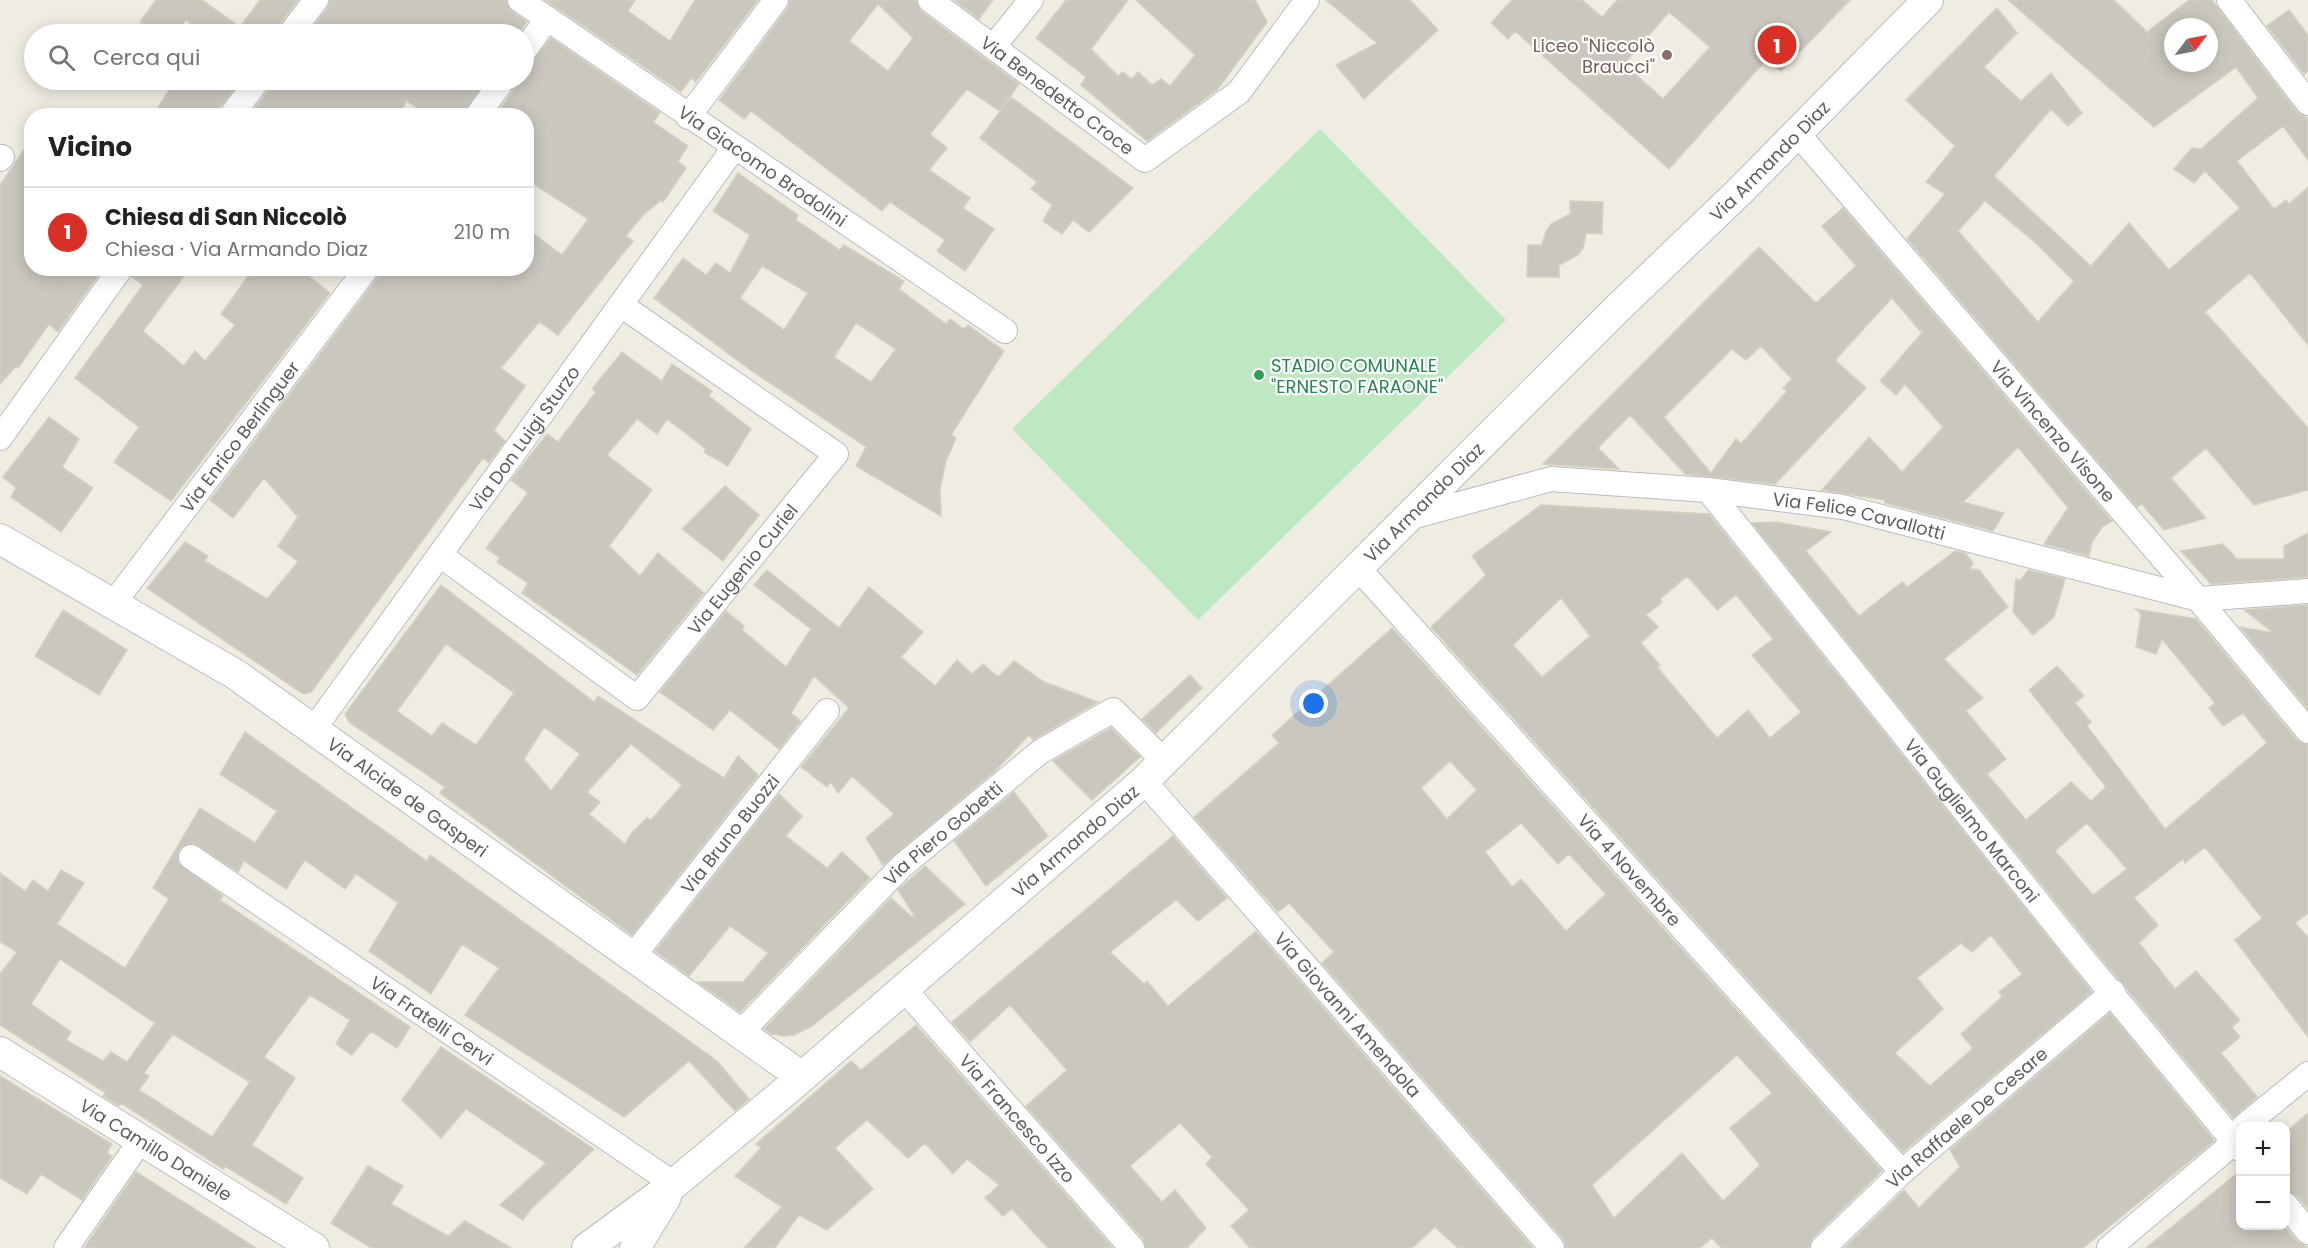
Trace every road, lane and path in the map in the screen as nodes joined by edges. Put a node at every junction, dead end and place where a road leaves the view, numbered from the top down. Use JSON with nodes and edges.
{"nodes":[{"id":1,"x":316,"y":0,"type":"edge"},
{"id":2,"x":520,"y":0,"type":"edge"},
{"id":3,"x":776,"y":0,"type":"edge"},
{"id":4,"x":930,"y":0,"type":"edge"},
{"id":5,"x":1030,"y":0,"type":"edge"},
{"id":6,"x":1307,"y":0,"type":"edge"},
{"id":7,"x":1928,"y":0,"type":"edge"},
{"id":8,"x":2229,"y":0,"type":"edge"},
{"id":9,"x":547,"y":19,"type":"junction"},
{"id":10,"x":298,"y":24,"type":"edge"},
{"id":11,"x":534,"y":37,"type":"edge"},
{"id":12,"x":994,"y":46,"type":"junction"},
{"id":13,"x":250,"y":90,"type":"edge"},
{"id":14,"x":496,"y":90,"type":"edge"},
{"id":15,"x":2308,"y":103,"type":"edge"},
{"id":16,"x":237,"y":108,"type":"edge"},
{"id":17,"x":483,"y":108,"type":"edge"},
{"id":18,"x":688,"y":117,"type":"junction"},
{"id":19,"x":1797,"y":133,"type":"junction"},
{"id":20,"x":734,"y":148,"type":"junction"},
{"id":21,"x":115,"y":276,"type":"edge"},
{"id":22,"x":361,"y":276,"type":"edge"},
{"id":23,"x":621,"y":305,"type":"junction"},
{"id":24,"x":1005,"y":331,"type":"dead end"},
{"id":25,"x":0,"y":438,"type":"edge"},
{"id":26,"x":1708,"y":490,"type":"junction"},
{"id":27,"x":1408,"y":518,"type":"junction"},
{"id":28,"x":0,"y":539,"type":"edge"},
{"id":29,"x":440,"y":555,"type":"junction"},
{"id":30,"x":1358,"y":568,"type":"junction"},
{"id":31,"x":2308,"y":591,"type":"edge"},
{"id":32,"x":2198,"y":599,"type":"junction"},
{"id":33,"x":112,"y":604,"type":"junction"},
{"id":34,"x":827,"y":711,"type":"dead end"},
{"id":35,"x":313,"y":729,"type":"junction"},
{"id":36,"x":2308,"y":731,"type":"edge"},
{"id":37,"x":1154,"y":771,"type":"junction"},
{"id":38,"x":190,"y":857,"type":"dead end"},
{"id":39,"x":633,"y":957,"type":"junction"},
{"id":40,"x":904,"y":989,"type":"junction"},
{"id":41,"x":2113,"y":992,"type":"junction"},
{"id":42,"x":740,"y":1033,"type":"junction"},
{"id":43,"x":0,"y":1052,"type":"edge"},
{"id":44,"x":2308,"y":1074,"type":"edge"},
{"id":45,"x":802,"y":1077,"type":"junction"},
{"id":46,"x":2256,"y":1122,"type":"edge"},
{"id":47,"x":2236,"y":1132,"type":"edge"},
{"id":48,"x":141,"y":1140,"type":"junction"},
{"id":49,"x":2236,"y":1140,"type":"edge"},
{"id":50,"x":1902,"y":1172,"type":"junction"},
{"id":51,"x":674,"y":1184,"type":"junction"},
{"id":52,"x":2290,"y":1209,"type":"edge"},
{"id":53,"x":2308,"y":1232,"type":"edge"},
{"id":54,"x":307,"y":1246,"type":"edge"},
{"id":55,"x":66,"y":1248,"type":"edge"},
{"id":56,"x":588,"y":1248,"type":"edge"},
{"id":57,"x":635,"y":1248,"type":"edge"},
{"id":58,"x":1132,"y":1248,"type":"edge"},
{"id":59,"x":1552,"y":1248,"type":"edge"},
{"id":60,"x":1823,"y":1248,"type":"edge"},
{"id":61,"x":2109,"y":1248,"type":"edge"}],
"edges":[{"from":1,"to":10,"type":"street"},
{"from":2,"to":9,"type":"street","name":"Via Giacomo Brodolini"},
{"from":3,"to":18,"type":"street"},
{"from":4,"to":12,"type":"street","name":"Via Benedetto Croce"},
{"from":5,"to":12,"type":"street"},
{"from":6,"to":12,"type":"street","name":"Via Benedetto Croce"},
{"from":7,"to":19,"type":"street","name":"Via Armando Diaz"},
{"from":8,"to":15,"type":"street"},
{"from":9,"to":11,"type":"street"},
{"from":9,"to":18,"type":"street","name":"Via Giacomo Brodolini"},
{"from":13,"to":16,"type":"street"},
{"from":14,"to":17,"type":"street"},
{"from":18,"to":20,"type":"street","name":"Via Giacomo Brodolini"},
{"from":19,"to":27,"type":"street","name":"Via Armando Diaz"},
{"from":19,"to":32,"type":"street","name":"Via Vincenzo Visone"},
{"from":20,"to":23,"type":"street","name":"Via Don Luigi Sturzo"},
{"from":20,"to":24,"type":"street","name":"Via Giacomo Brodolini"},
{"from":21,"to":25,"type":"street"},
{"from":22,"to":33,"type":"street","name":"Via Enrico Berlinguer"},
{"from":23,"to":29,"type":"street","name":"Via Don Luigi Sturzo"},
{"from":23,"to":29,"type":"street","name":"Via Eugenio Curiel"},
{"from":26,"to":27,"type":"street","name":"Via Felice Cavallotti"},
{"from":26,"to":32,"type":"street","name":"Via Felice Cavallotti"},
{"from":26,"to":41,"type":"street","name":"Via Guglielmo Marconi"},
{"from":27,"to":30,"type":"street","name":"Via Armando Diaz"},
{"from":28,"to":33,"type":"street","name":"Via Alcide de Gasperi"},
{"from":29,"to":35,"type":"street","name":"Via Don Luigi Sturzo"},
{"from":30,"to":37,"type":"street","name":"Via Armando Diaz"},
{"from":30,"to":50,"type":"street","name":"Via 4 Novembre"},
{"from":31,"to":32,"type":"street","name":"Via Felice Cavallotti"},
{"from":32,"to":36,"type":"street","name":"Via Vincenzo Visone"},
{"from":33,"to":35,"type":"street","name":"Via Alcide de Gasperi"},
{"from":34,"to":39,"type":"street","name":"Via Bruno Buozzi"},
{"from":35,"to":39,"type":"street","name":"Via Alcide de Gasperi"},
{"from":37,"to":40,"type":"street","name":"Via Armando Diaz"},
{"from":37,"to":42,"type":"street","name":"Via Piero Gobetti"},
{"from":37,"to":59,"type":"street","name":"Via Giovanni Amendola"},
{"from":38,"to":51,"type":"street","name":"Via Fratelli Cervi"},
{"from":39,"to":42,"type":"street","name":"Via Alcide de Gasperi"},
{"from":40,"to":45,"type":"street","name":"Via Armando Diaz"},
{"from":40,"to":58,"type":"street","name":"Via Francesco Izzo"},
{"from":41,"to":47,"type":"street","name":"Via Guglielmo Marconi"},
{"from":41,"to":50,"type":"street","name":"Via Raffaele De Cesare"},
{"from":42,"to":45,"type":"street","name":"Via Alcide de Gasperi"},
{"from":43,"to":48,"type":"street","name":"Via Camillo Daniele"},
{"from":44,"to":46,"type":"street"},
{"from":45,"to":51,"type":"street","name":"Via Armando Diaz"},
{"from":48,"to":54,"type":"street","name":"Via Camillo Daniele"},
{"from":48,"to":55,"type":"street"},
{"from":49,"to":61,"type":"street"},
{"from":50,"to":60,"type":"street","name":"Via Raffaele De Cesare"},
{"from":51,"to":56,"type":"street","name":"Via Armando Diaz"},
{"from":51,"to":57,"type":"street"},
{"from":52,"to":53,"type":"street"}]}
